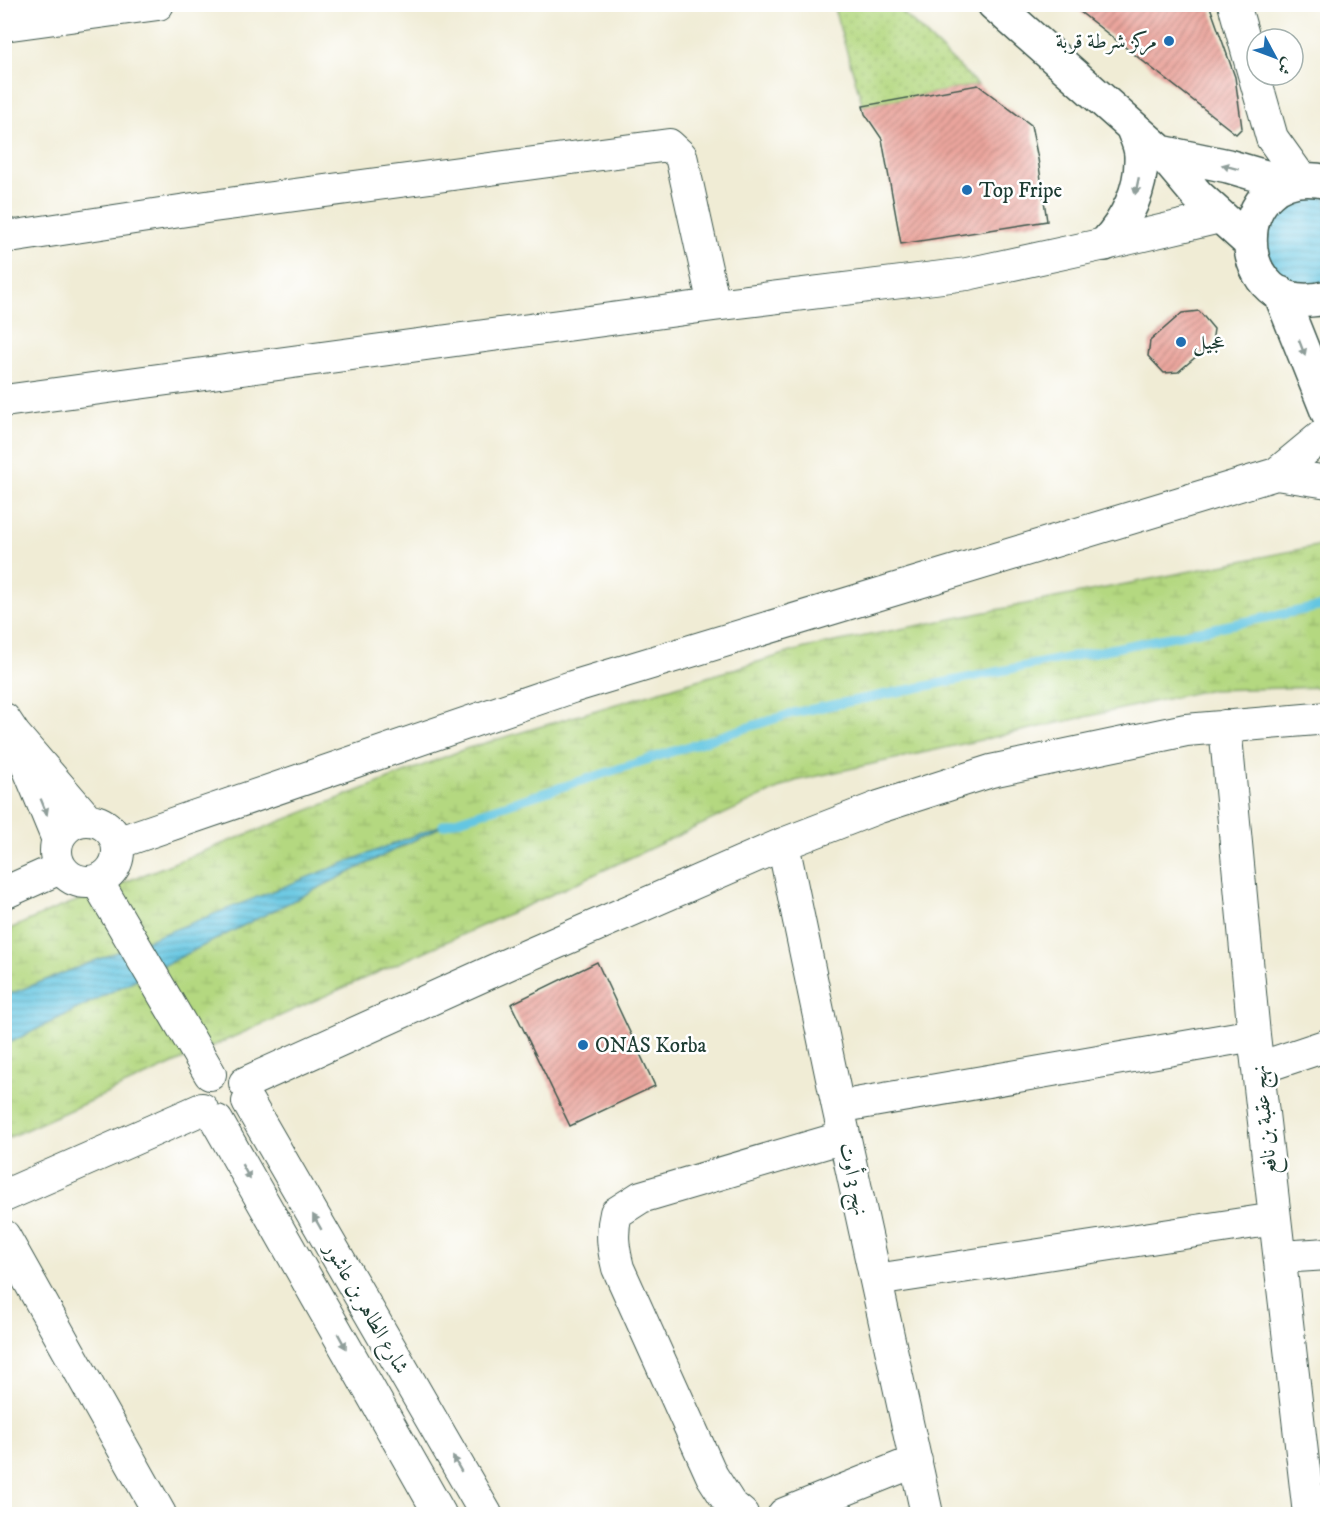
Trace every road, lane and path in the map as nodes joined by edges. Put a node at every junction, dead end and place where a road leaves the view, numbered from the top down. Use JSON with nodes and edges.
{"nodes":[{"id":1,"x":158,"y":4,"type":"edge"},
{"id":2,"x":994,"y":4,"type":"edge"},
{"id":3,"x":1234,"y":4,"type":"edge"},
{"id":4,"x":4,"y":26,"type":"edge"},
{"id":5,"x":1133,"y":129,"type":"junction"},
{"id":6,"x":1161,"y":152,"type":"junction"},
{"id":7,"x":1305,"y":182,"type":"edge"},
{"id":8,"x":1220,"y":217,"type":"junction"},
{"id":9,"x":4,"y":234,"type":"edge"},
{"id":10,"x":1248,"y":241,"type":"junction"},
{"id":11,"x":1105,"y":244,"type":"junction"},
{"id":12,"x":1280,"y":293,"type":"junction"},
{"id":13,"x":1328,"y":297,"type":"edge"},
{"id":14,"x":714,"y":305,"type":"junction"},
{"id":15,"x":4,"y":401,"type":"edge"},
{"id":16,"x":1328,"y":413,"type":"edge"},
{"id":17,"x":1328,"y":431,"type":"edge"},
{"id":18,"x":1276,"y":474,"type":"junction"},
{"id":19,"x":1328,"y":482,"type":"edge"},
{"id":20,"x":1328,"y":718,"type":"edge"},
{"id":21,"x":1225,"y":726,"type":"junction"},
{"id":22,"x":9,"y":727,"type":"edge"},
{"id":23,"x":88,"y":820,"type":"junction"},
{"id":24,"x":117,"y":843,"type":"junction"},
{"id":25,"x":783,"y":844,"type":"junction"},
{"id":26,"x":59,"y":854,"type":"junction"},
{"id":27,"x":100,"y":887,"type":"junction"},
{"id":28,"x":4,"y":893,"type":"edge"},
{"id":29,"x":1254,"y":1035,"type":"junction"},
{"id":30,"x":1328,"y":1045,"type":"edge"},
{"id":31,"x":205,"y":1065,"type":"junction"},
{"id":32,"x":1259,"y":1068,"type":"junction"},
{"id":33,"x":247,"y":1092,"type":"junction"},
{"id":34,"x":210,"y":1115,"type":"junction"},
{"id":35,"x":841,"y":1122,"type":"junction"},
{"id":36,"x":4,"y":1196,"type":"edge"},
{"id":37,"x":1275,"y":1219,"type":"junction"},
{"id":38,"x":4,"y":1236,"type":"edge"},
{"id":39,"x":1328,"y":1254,"type":"edge"},
{"id":40,"x":1280,"y":1257,"type":"junction"},
{"id":41,"x":876,"y":1280,"type":"junction"},
{"id":42,"x":916,"y":1461,"type":"junction"},
{"id":43,"x":160,"y":1515,"type":"edge"},
{"id":44,"x":440,"y":1515,"type":"edge"},
{"id":45,"x":486,"y":1515,"type":"edge"},
{"id":46,"x":742,"y":1515,"type":"edge"},
{"id":47,"x":784,"y":1515,"type":"edge"},
{"id":48,"x":927,"y":1515,"type":"edge"},
{"id":49,"x":1309,"y":1515,"type":"edge"}],
"edges":[{"from":1,"to":4,"type":"street"},
{"from":2,"to":5,"type":"highway"},
{"from":3,"to":7,"type":"street"},
{"from":5,"to":6,"type":"highway"},
{"from":5,"to":11,"type":"highway","one_way":true},
{"from":7,"to":6,"type":"highway","one_way":true},
{"from":6,"to":8,"type":"highway"},
{"from":7,"to":10,"type":"highway"},
{"from":8,"to":10,"type":"highway"},
{"from":8,"to":11,"type":"street"},
{"from":9,"to":14,"type":"street"},
{"from":10,"to":12,"type":"highway"},
{"from":11,"to":14,"type":"street"},
{"from":12,"to":13,"type":"highway"},
{"from":12,"to":16,"type":"highway","one_way":true},
{"from":14,"to":15,"type":"street"},
{"from":17,"to":18,"type":"street"},
{"from":18,"to":19,"type":"street"},
{"from":18,"to":24,"type":"street"},
{"from":20,"to":21,"type":"street"},
{"from":21,"to":25,"type":"street"},
{"from":21,"to":29,"type":"street","name":"نهج عقبة بن نافع"},
{"from":22,"to":23,"type":"street"},
{"from":22,"to":26,"type":"street","one_way":true},
{"from":23,"to":24,"type":"street"},
{"from":23,"to":26,"type":"street"},
{"from":24,"to":27,"type":"street"},
{"from":25,"to":33,"type":"street"},
{"from":25,"to":35,"type":"street","name":"نهج 3 أوت"},
{"from":26,"to":27,"type":"street"},
{"from":26,"to":28,"type":"street"},
{"from":27,"to":31,"type":"street"},
{"from":29,"to":32,"type":"street","name":"نهج عقبة بن نافع"},
{"from":29,"to":35,"type":"street"},
{"from":30,"to":32,"type":"street"},
{"from":31,"to":33,"type":"street"},
{"from":31,"to":34,"type":"street"},
{"from":32,"to":37,"type":"street","name":"نهج عقبة بن نافع"},
{"from":33,"to":34,"type":"street"},
{"from":45,"to":33,"type":"street","name":"شارع الطاهر بن عاشور","one_way":true},
{"from":34,"to":36,"type":"street"},
{"from":34,"to":44,"type":"street","name":"شارع الطاهر بن عاشور","one_way":true},
{"from":35,"to":41,"type":"street","name":"نهج 3 أوت"},
{"from":35,"to":46,"type":"street"},
{"from":37,"to":40,"type":"street","name":"نهج عقبة بن نافع"},
{"from":37,"to":41,"type":"street"},
{"from":38,"to":43,"type":"street"},
{"from":39,"to":40,"type":"street"},
{"from":40,"to":49,"type":"street","name":"نهج عقبة بن نافع"},
{"from":41,"to":42,"type":"street","name":"نهج 3 أوت"},
{"from":42,"to":47,"type":"street"},
{"from":42,"to":48,"type":"street","name":"نهج 3 أوت"}]}
